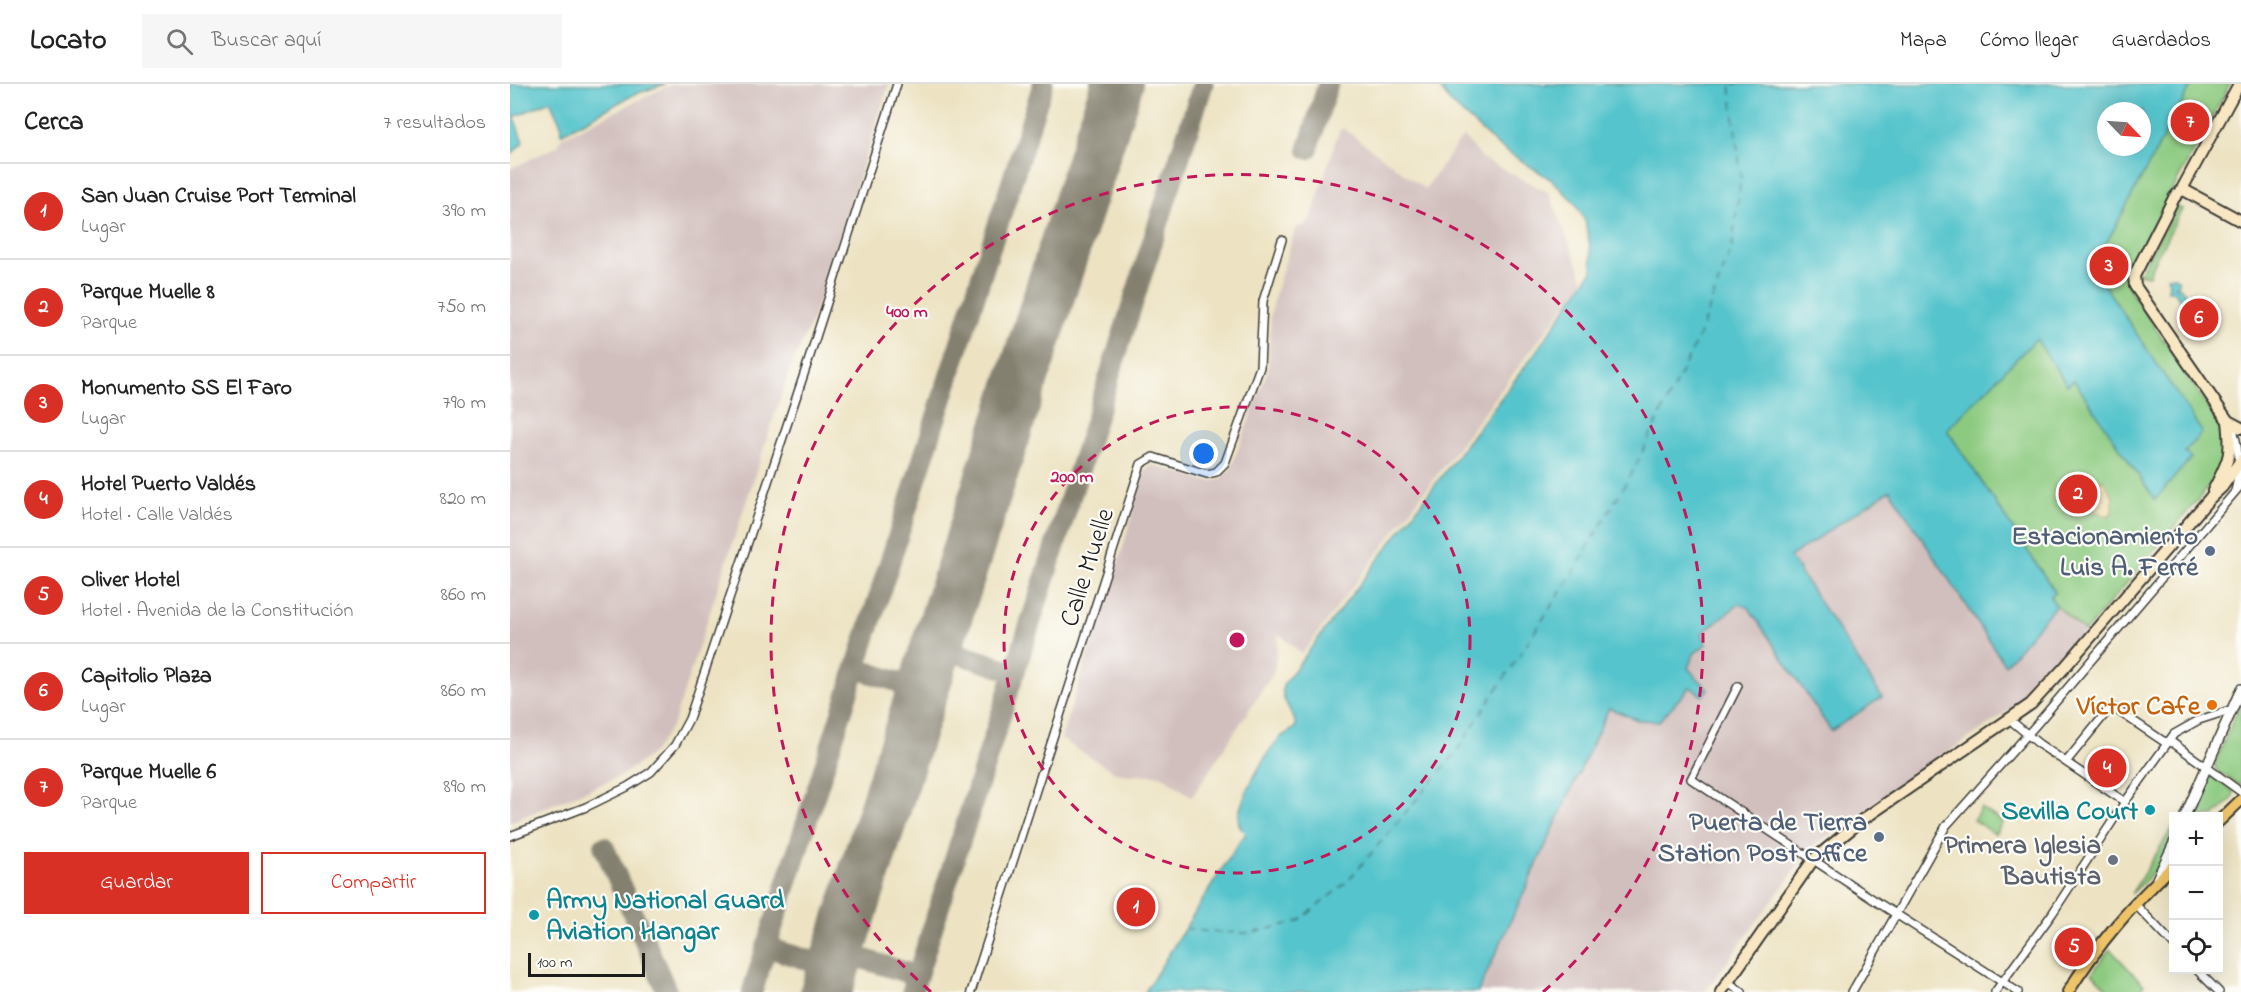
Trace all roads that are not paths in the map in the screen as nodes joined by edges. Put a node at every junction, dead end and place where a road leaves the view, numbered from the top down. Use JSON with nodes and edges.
{"nodes":[{"id":1,"x":897,"y":84,"type":"edge"},
{"id":2,"x":2239,"y":84,"type":"edge"},
{"id":3,"x":2182,"y":189,"type":"junction"},
{"id":4,"x":2241,"y":221,"type":"edge"},
{"id":5,"x":1282,"y":240,"type":"dead end"},
{"id":6,"x":2228,"y":421,"type":"junction"},
{"id":7,"x":2241,"y":428,"type":"edge"},
{"id":8,"x":2239,"y":463,"type":"edge"},
{"id":9,"x":2241,"y":485,"type":"edge"},
{"id":10,"x":2237,"y":494,"type":"edge"},
{"id":11,"x":2210,"y":498,"type":"junction"},
{"id":12,"x":1738,"y":686,"type":"dead end"},
{"id":13,"x":2241,"y":689,"type":"edge"},
{"id":14,"x":2233,"y":709,"type":"junction"},
{"id":15,"x":2009,"y":719,"type":"junction"},
{"id":16,"x":2027,"y":735,"type":"junction"},
{"id":17,"x":2168,"y":742,"type":"junction"},
{"id":18,"x":2066,"y":762,"type":"junction"},
{"id":19,"x":2207,"y":767,"type":"junction"},
{"id":20,"x":2241,"y":792,"type":"edge"},
{"id":21,"x":2241,"y":800,"type":"edge"},
{"id":22,"x":2125,"y":802,"type":"junction"},
{"id":23,"x":2187,"y":812,"type":"edge"},
{"id":24,"x":2223,"y":817,"type":"edge"},
{"id":25,"x":510,"y":837,"type":"edge"},
{"id":26,"x":2169,"y":854,"type":"edge"},
{"id":27,"x":1814,"y":860,"type":"junction"},
{"id":28,"x":2173,"y":866,"type":"edge"},
{"id":29,"x":2156,"y":882,"type":"junction"},
{"id":30,"x":2133,"y":903,"type":"junction"},
{"id":31,"x":1896,"y":914,"type":"junction"},
{"id":32,"x":2169,"y":940,"type":"edge"},
{"id":33,"x":2203,"y":974,"type":"edge"},
{"id":34,"x":1728,"y":982,"type":"junction"},
{"id":35,"x":2003,"y":982,"type":"junction"},
{"id":36,"x":970,"y":992,"type":"edge"},
{"id":37,"x":1720,"y":992,"type":"edge"},
{"id":38,"x":1742,"y":992,"type":"edge"},
{"id":39,"x":1852,"y":992,"type":"edge"},
{"id":40,"x":1995,"y":992,"type":"edge"},
{"id":41,"x":2018,"y":992,"type":"edge"},
{"id":42,"x":2068,"y":992,"type":"edge"},
{"id":43,"x":2219,"y":992,"type":"edge"}],
"edges":[{"from":1,"to":25,"type":"street"},
{"from":2,"to":3,"type":"main road"},
{"from":3,"to":4,"type":"main road"},
{"from":3,"to":6,"type":"main road"},
{"from":5,"to":36,"type":"street","name":"Calle Muelle"},
{"from":6,"to":7,"type":"main road"},
{"from":6,"to":8,"type":"street"},
{"from":6,"to":11,"type":"main road"},
{"from":8,"to":10,"type":"street"},
{"from":8,"to":11,"type":"main road"},
{"from":9,"to":10,"type":"street"},
{"from":10,"to":16,"type":"street"},
{"from":11,"to":15,"type":"main road"},
{"from":12,"to":27,"type":"street"},
{"from":13,"to":14,"type":"street"},
{"from":14,"to":17,"type":"street"},
{"from":14,"to":19,"type":"street"},
{"from":15,"to":16,"type":"street"},
{"from":15,"to":27,"type":"main road"},
{"from":16,"to":18,"type":"street"},
{"from":16,"to":31,"type":"street"},
{"from":17,"to":18,"type":"street"},
{"from":17,"to":19,"type":"street"},
{"from":17,"to":22,"type":"street"},
{"from":18,"to":22,"type":"street"},
{"from":19,"to":20,"type":"street"},
{"from":19,"to":23,"type":"street"},
{"from":21,"to":24,"type":"main road"},
{"from":22,"to":35,"type":"street"},
{"from":26,"to":29,"type":"street"},
{"from":27,"to":31,"type":"street"},
{"from":27,"to":34,"type":"main road"},
{"from":28,"to":29,"type":"main road"},
{"from":29,"to":30,"type":"main road"},
{"from":30,"to":32,"type":"street"},
{"from":30,"to":42,"type":"main road"},
{"from":31,"to":35,"type":"street"},
{"from":31,"to":39,"type":"street"},
{"from":33,"to":43,"type":"street"},
{"from":34,"to":37,"type":"main road"},
{"from":34,"to":38,"type":"street"},
{"from":35,"to":40,"type":"street"},
{"from":35,"to":41,"type":"street"}]}
